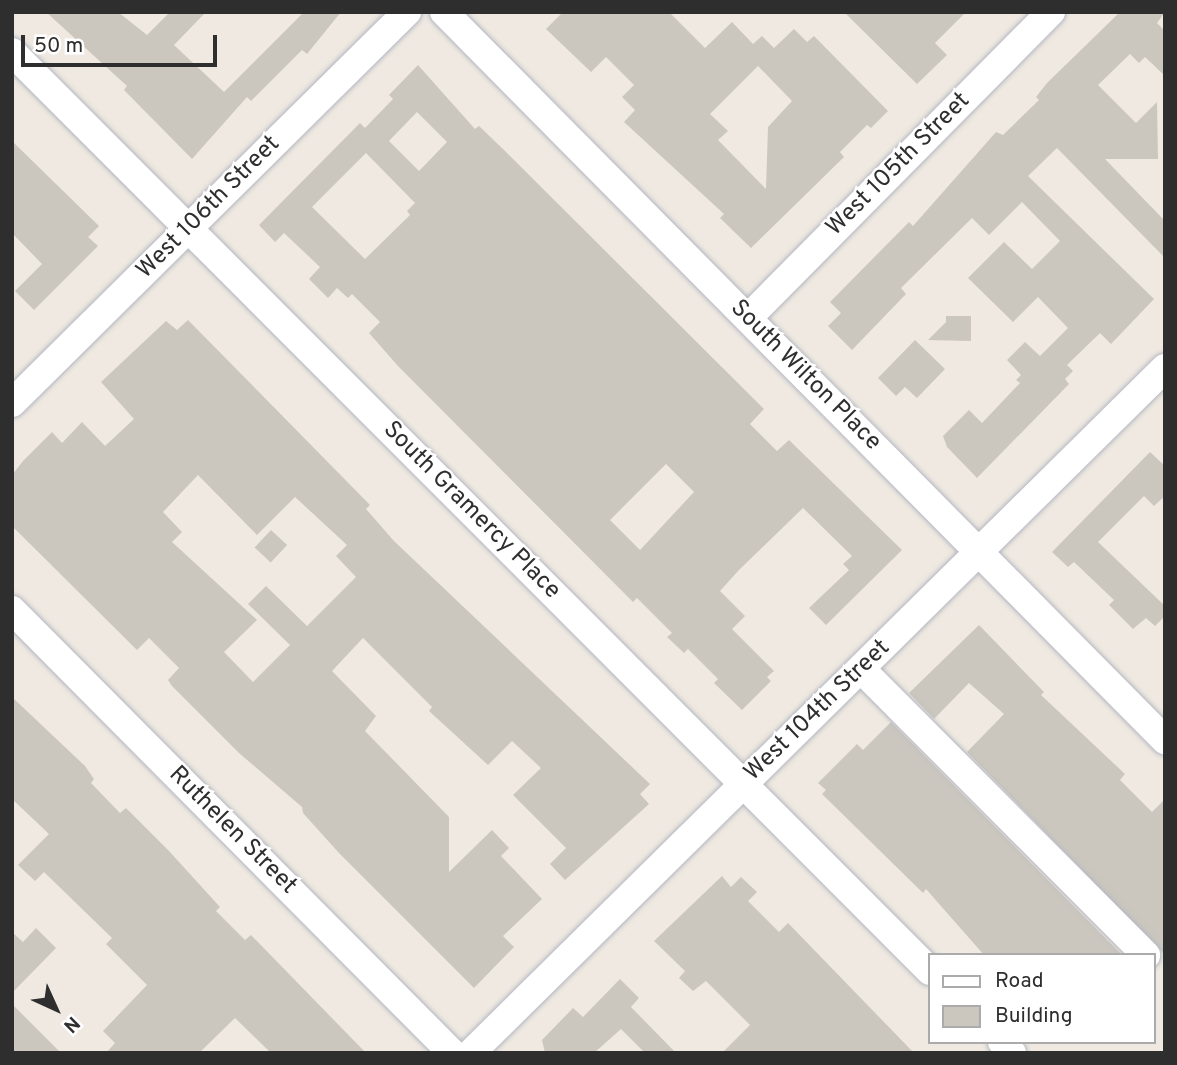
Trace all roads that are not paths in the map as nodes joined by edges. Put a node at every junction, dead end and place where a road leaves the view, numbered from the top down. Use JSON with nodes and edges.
{"nodes":[{"id":1,"x":407,"y":12,"type":"edge"},
{"id":2,"x":444,"y":12,"type":"edge"},
{"id":3,"x":1051,"y":12,"type":"edge"},
{"id":4,"x":12,"y":52,"type":"edge"},
{"id":5,"x":188,"y":228,"type":"junction"},
{"id":6,"x":748,"y":318,"type":"junction"},
{"id":7,"x":1165,"y":368,"type":"edge"},
{"id":8,"x":12,"y":403,"type":"edge"},
{"id":9,"x":981,"y":552,"type":"junction"},
{"id":10,"x":12,"y":610,"type":"edge"},
{"id":11,"x":861,"y":669,"type":"junction"},
{"id":12,"x":1165,"y":740,"type":"edge"},
{"id":13,"x":743,"y":784,"type":"junction"},
{"id":14,"x":1144,"y":953,"type":"edge"},
{"id":15,"x":928,"y":969,"type":"edge"},
{"id":16,"x":452,"y":1053,"type":"edge"},
{"id":17,"x":471,"y":1053,"type":"edge"}],
"edges":[{"from":1,"to":5,"type":"street","name":"West 106th Street"},
{"from":2,"to":6,"type":"street","name":"South Wilton Place"},
{"from":3,"to":6,"type":"street","name":"West 105th Street"},
{"from":4,"to":5,"type":"street","name":"South Gramercy Place"},
{"from":5,"to":8,"type":"street","name":"West 106th Street"},
{"from":5,"to":13,"type":"street","name":"South Gramercy Place"},
{"from":6,"to":9,"type":"street","name":"South Wilton Place"},
{"from":7,"to":9,"type":"street","name":"West 104th Street"},
{"from":9,"to":11,"type":"street","name":"West 104th Street"},
{"from":9,"to":12,"type":"street","name":"South Wilton Place"},
{"from":10,"to":16,"type":"street","name":"Ruthelen Street"},
{"from":11,"to":13,"type":"street","name":"West 104th Street"},
{"from":11,"to":14,"type":"street"},
{"from":13,"to":15,"type":"street","name":"South Gramercy Place"},
{"from":13,"to":17,"type":"street","name":"West 104th Street"}]}
